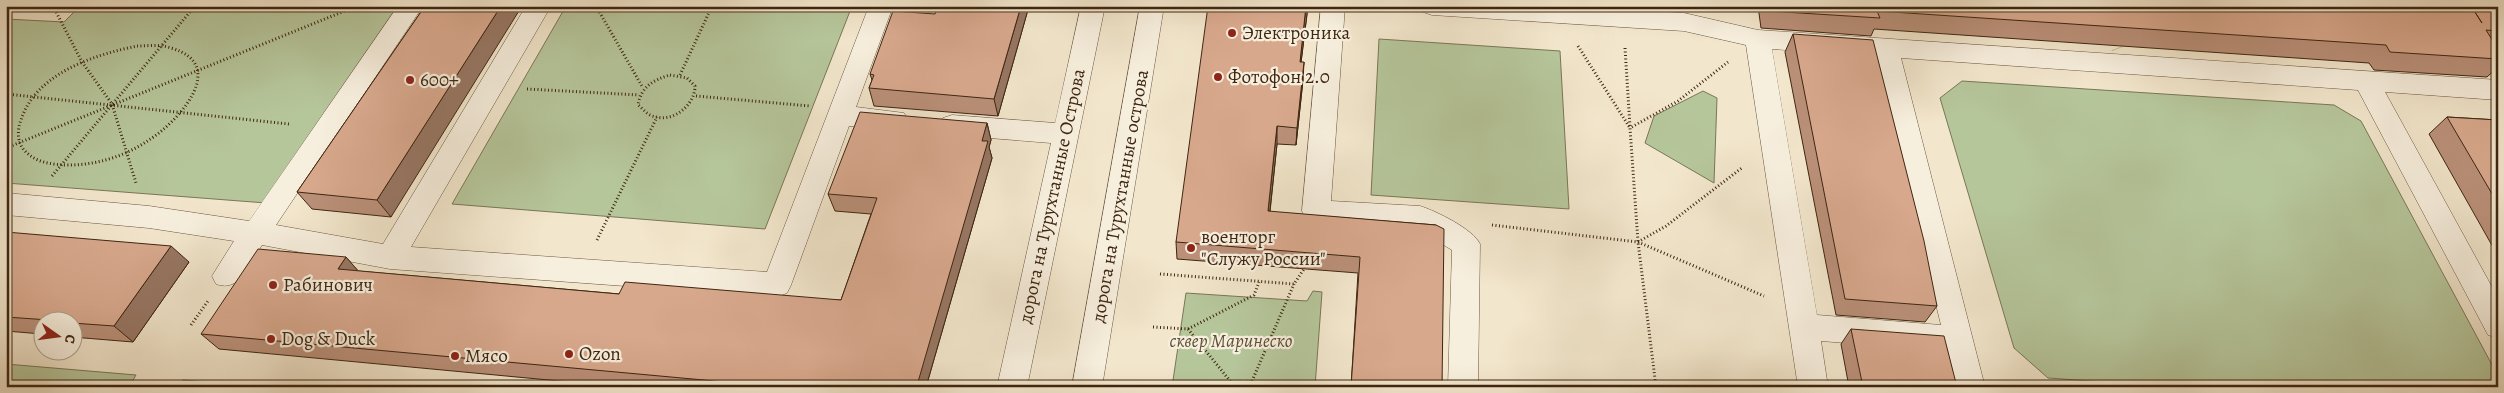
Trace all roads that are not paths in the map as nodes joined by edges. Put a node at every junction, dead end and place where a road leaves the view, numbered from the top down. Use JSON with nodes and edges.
{"nodes":[{"id":1,"x":412,"y":6,"type":"edge"},
{"id":2,"x":539,"y":6,"type":"edge"},
{"id":3,"x":880,"y":6,"type":"edge"},
{"id":4,"x":1093,"y":6,"type":"edge"},
{"id":5,"x":1152,"y":6,"type":"edge"},
{"id":6,"x":1333,"y":6,"type":"edge"},
{"id":7,"x":1432,"y":6,"type":"edge"},
{"id":8,"x":1490,"y":8,"type":"edge"},
{"id":9,"x":1758,"y":39,"type":"junction"},
{"id":10,"x":1886,"y":48,"type":"junction"},
{"id":11,"x":2366,"y":80,"type":"junction"},
{"id":12,"x":2498,"y":90,"type":"edge"},
{"id":13,"x":841,"y":112,"type":"junction"},
{"id":14,"x":1066,"y":134,"type":"junction"},
{"id":15,"x":16,"y":205,"type":"edge"},
{"id":16,"x":256,"y":233,"type":"junction"},
{"id":17,"x":390,"y":257,"type":"junction"},
{"id":18,"x":226,"y":276,"type":"dead end"},
{"id":19,"x":1803,"y":320,"type":"junction"},
{"id":20,"x":2498,"y":326,"type":"edge"},
{"id":21,"x":1959,"y":339,"type":"junction"},
{"id":22,"x":1012,"y":387,"type":"edge"},
{"id":23,"x":1087,"y":387,"type":"edge"},
{"id":24,"x":1463,"y":387,"type":"edge"},
{"id":25,"x":1813,"y":387,"type":"edge"},
{"id":26,"x":1970,"y":387,"type":"edge"}],
"edges":[{"from":1,"to":16,"type":"street"},
{"from":2,"to":17,"type":"street"},
{"from":3,"to":13,"type":"street"},
{"from":4,"to":14,"type":"street","name":"дорога на Турухтанные Острова"},
{"from":5,"to":23,"type":"street","name":"дорога на Турухтанные острова"},
{"from":6,"to":24,"type":"street"},
{"from":7,"to":8,"type":"street"},
{"from":8,"to":9,"type":"street"},
{"from":9,"to":10,"type":"street"},
{"from":9,"to":19,"type":"street"},
{"from":10,"to":11,"type":"street"},
{"from":10,"to":21,"type":"street"},
{"from":11,"to":12,"type":"street"},
{"from":11,"to":20,"type":"street"},
{"from":13,"to":14,"type":"street"},
{"from":13,"to":17,"type":"street"},
{"from":14,"to":22,"type":"street","name":"дорога на Турухтанные Острова"},
{"from":15,"to":16,"type":"street"},
{"from":16,"to":17,"type":"street"},
{"from":16,"to":18,"type":"street"},
{"from":19,"to":21,"type":"street"},
{"from":19,"to":25,"type":"street"},
{"from":21,"to":26,"type":"street"}]}
